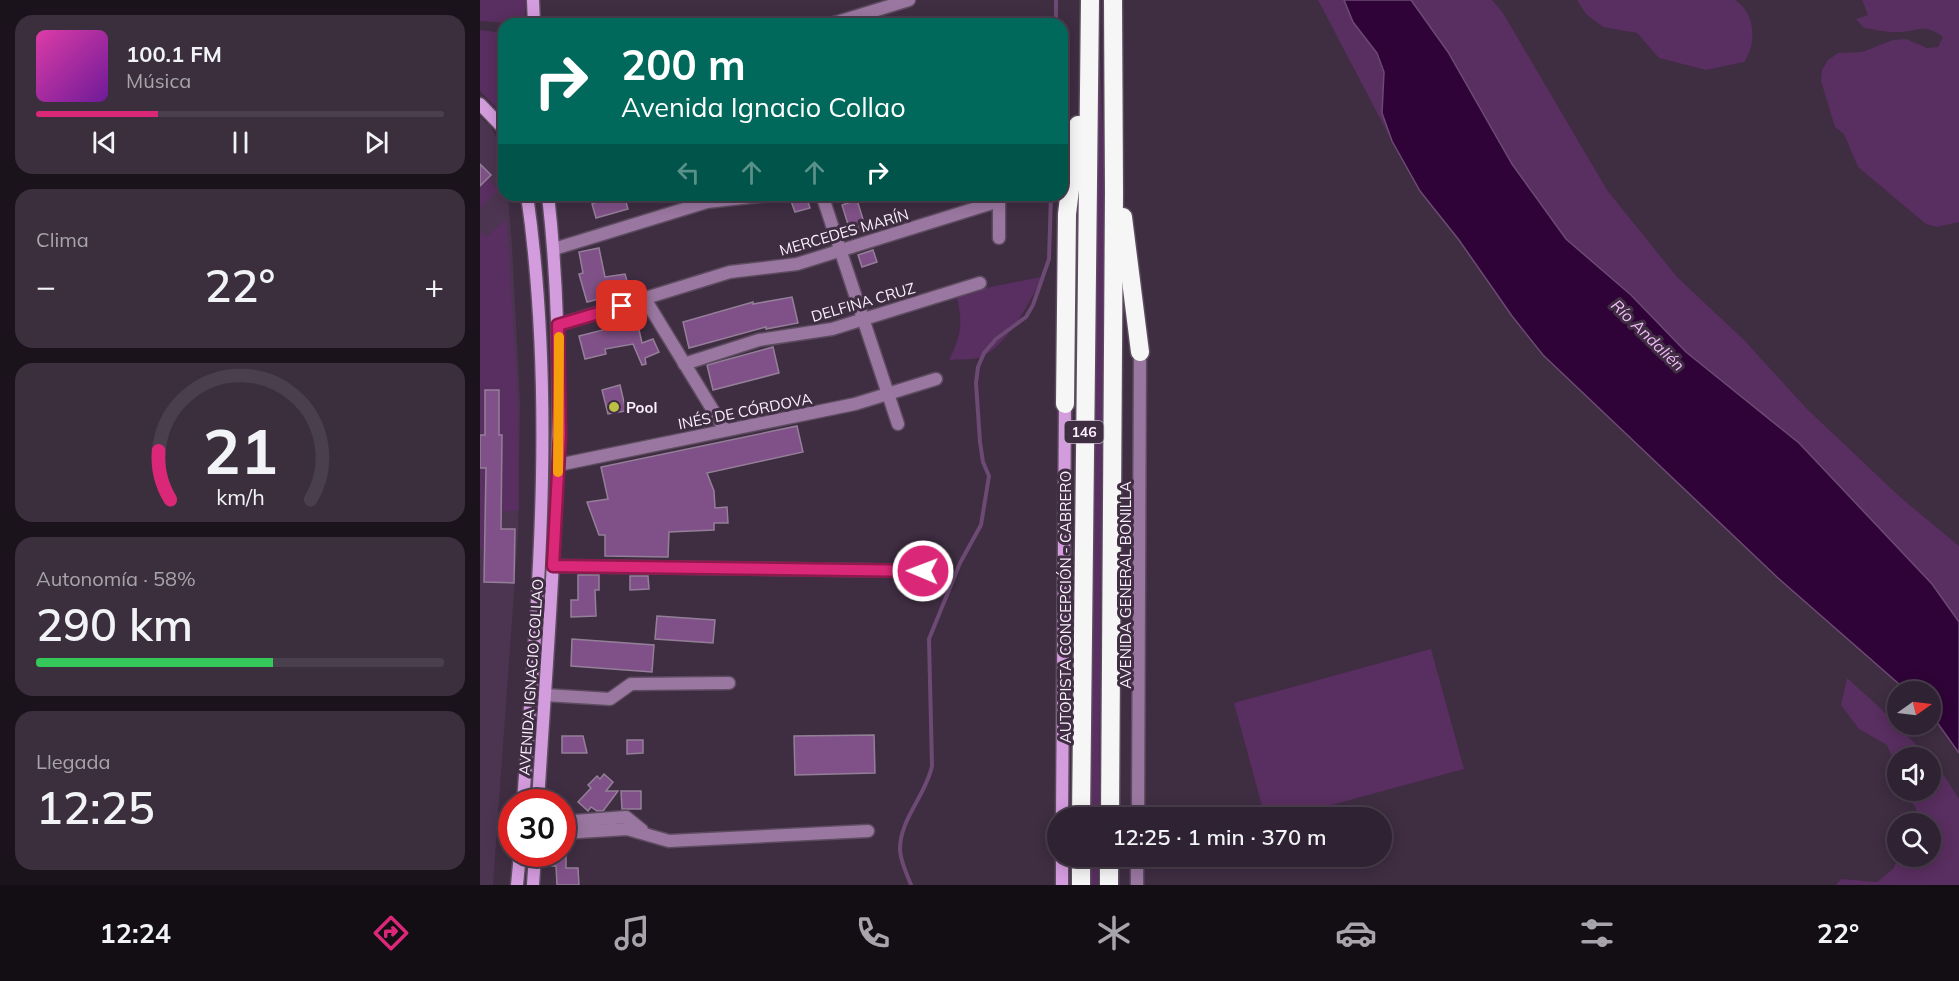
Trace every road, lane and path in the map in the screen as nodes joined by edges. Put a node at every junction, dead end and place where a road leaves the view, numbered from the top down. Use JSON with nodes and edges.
{"nodes":[{"id":1,"x":533,"y":0,"type":"edge"},
{"id":2,"x":909,"y":0,"type":"edge"},
{"id":3,"x":1090,"y":0,"type":"edge"},
{"id":4,"x":1113,"y":0,"type":"edge"},
{"id":5,"x":534,"y":18,"type":"edge"},
{"id":6,"x":850,"y":18,"type":"edge"},
{"id":7,"x":1089,"y":46,"type":"junction"},
{"id":8,"x":480,"y":104,"type":"edge"},
{"id":9,"x":498,"y":123,"type":"edge"},
{"id":10,"x":1114,"y":146,"type":"junction"},
{"id":11,"x":528,"y":201,"type":"edge"},
{"id":12,"x":549,"y":201,"type":"edge"},
{"id":13,"x":716,"y":201,"type":"edge"},
{"id":14,"x":824,"y":201,"type":"edge"},
{"id":15,"x":990,"y":201,"type":"edge"},
{"id":16,"x":999,"y":201,"type":"edge"},
{"id":17,"x":999,"y":238,"type":"dead end"},
{"id":18,"x":554,"y":249,"type":"junction"},
{"id":19,"x":840,"y":251,"type":"junction"},
{"id":20,"x":980,"y":283,"type":"dead end"},
{"id":21,"x":645,"y":299,"type":"junction"},
{"id":22,"x":864,"y":320,"type":"junction"},
{"id":23,"x":558,"y":325,"type":"junction"},
{"id":24,"x":1140,"y":352,"type":"joint"},
{"id":25,"x":684,"y":364,"type":"junction"},
{"id":26,"x":936,"y":379,"type":"dead end"},
{"id":27,"x":889,"y":395,"type":"junction"},
{"id":28,"x":1065,"y":404,"type":"joint"},
{"id":29,"x":898,"y":424,"type":"dead end"},
{"id":30,"x":725,"y":430,"type":"junction"},
{"id":31,"x":558,"y":465,"type":"junction"},
{"id":32,"x":553,"y":566,"type":"junction"},
{"id":33,"x":923,"y":571,"type":"dead end"},
{"id":34,"x":729,"y":683,"type":"dead end"},
{"id":35,"x":546,"y":695,"type":"junction"},
{"id":36,"x":524,"y":789,"type":"edge"},
{"id":37,"x":539,"y":789,"type":"edge"},
{"id":38,"x":1062,"y":807,"type":"edge"},
{"id":39,"x":1081,"y":807,"type":"edge"},
{"id":40,"x":1110,"y":807,"type":"edge"},
{"id":41,"x":1138,"y":807,"type":"edge"},
{"id":42,"x":576,"y":821,"type":"edge"},
{"id":43,"x":868,"y":831,"type":"dead end"},
{"id":44,"x":576,"y":832,"type":"edge"},
{"id":45,"x":645,"y":833,"type":"junction"},
{"id":46,"x":519,"y":867,"type":"edge"},
{"id":47,"x":534,"y":867,"type":"edge"},
{"id":48,"x":1062,"y":867,"type":"edge"},
{"id":49,"x":1081,"y":867,"type":"edge"},
{"id":50,"x":1109,"y":867,"type":"edge"},
{"id":51,"x":1137,"y":867,"type":"edge"},
{"id":52,"x":517,"y":885,"type":"edge"},
{"id":53,"x":533,"y":885,"type":"edge"},
{"id":54,"x":1062,"y":885,"type":"edge"},
{"id":55,"x":1081,"y":885,"type":"edge"},
{"id":56,"x":1109,"y":885,"type":"edge"},
{"id":57,"x":1137,"y":885,"type":"edge"}],
"edges":[{"from":1,"to":5,"type":"main road"},
{"from":2,"to":6,"type":"street"},
{"from":3,"to":7,"type":"highway","name":"AUTOPISTA CONCEPCIÓN - CABRERO","number":"146"},
{"from":4,"to":10,"type":"highway","number":"146"},
{"from":7,"to":28,"type":"highway"},
{"from":7,"to":39,"type":"highway","name":"AUTOPISTA CONCEPCIÓN - CABRERO","number":"146"},
{"from":8,"to":9,"type":"main road"},
{"from":10,"to":24,"type":"highway"},
{"from":10,"to":40,"type":"highway","number":"146"},
{"from":11,"to":36,"type":"main road","name":"AVENIDA IGNACIO COLLAO"},
{"from":12,"to":18,"type":"main road","name":"AVENIDA IGNACIO COLLAO"},
{"from":13,"to":18,"type":"street"},
{"from":14,"to":19,"type":"street"},
{"from":15,"to":19,"type":"street","name":"MERCEDES MARÍN"},
{"from":16,"to":17,"type":"street","name":"MERCEDES MARÍN"},
{"from":18,"to":23,"type":"main road","name":"AVENIDA IGNACIO COLLAO"},
{"from":19,"to":21,"type":"street","name":"MERCEDES MARÍN"},
{"from":19,"to":22,"type":"street"},
{"from":20,"to":22,"type":"street","name":"DELFINA CRUZ"},
{"from":21,"to":23,"type":"street","name":"MERCEDES MARÍN"},
{"from":21,"to":25,"type":"street"},
{"from":22,"to":25,"type":"street","name":"DELFINA CRUZ"},
{"from":22,"to":27,"type":"street"},
{"from":23,"to":31,"type":"main road","name":"AVENIDA IGNACIO COLLAO"},
{"from":24,"to":41,"type":"street","name":"AVENIDA GENERAL BONILLA"},
{"from":25,"to":30,"type":"street"},
{"from":26,"to":27,"type":"street","name":"INÉS DE CÓRDOVA"},
{"from":27,"to":29,"type":"street"},
{"from":27,"to":30,"type":"street","name":"INÉS DE CÓRDOVA"},
{"from":28,"to":38,"type":"main road"},
{"from":30,"to":31,"type":"street","name":"INÉS DE CÓRDOVA"},
{"from":31,"to":32,"type":"main road","name":"AVENIDA IGNACIO COLLAO"},
{"from":32,"to":33,"type":"street"},
{"from":32,"to":35,"type":"main road","name":"AVENIDA IGNACIO COLLAO"},
{"from":34,"to":35,"type":"street"},
{"from":35,"to":37,"type":"main road","name":"AVENIDA IGNACIO COLLAO"},
{"from":42,"to":45,"type":"street"},
{"from":43,"to":45,"type":"street"},
{"from":44,"to":45,"type":"street"},
{"from":46,"to":52,"type":"main road"},
{"from":47,"to":53,"type":"main road"},
{"from":48,"to":54,"type":"main road"},
{"from":49,"to":55,"type":"highway"},
{"from":50,"to":56,"type":"highway"},
{"from":51,"to":57,"type":"street"}]}
